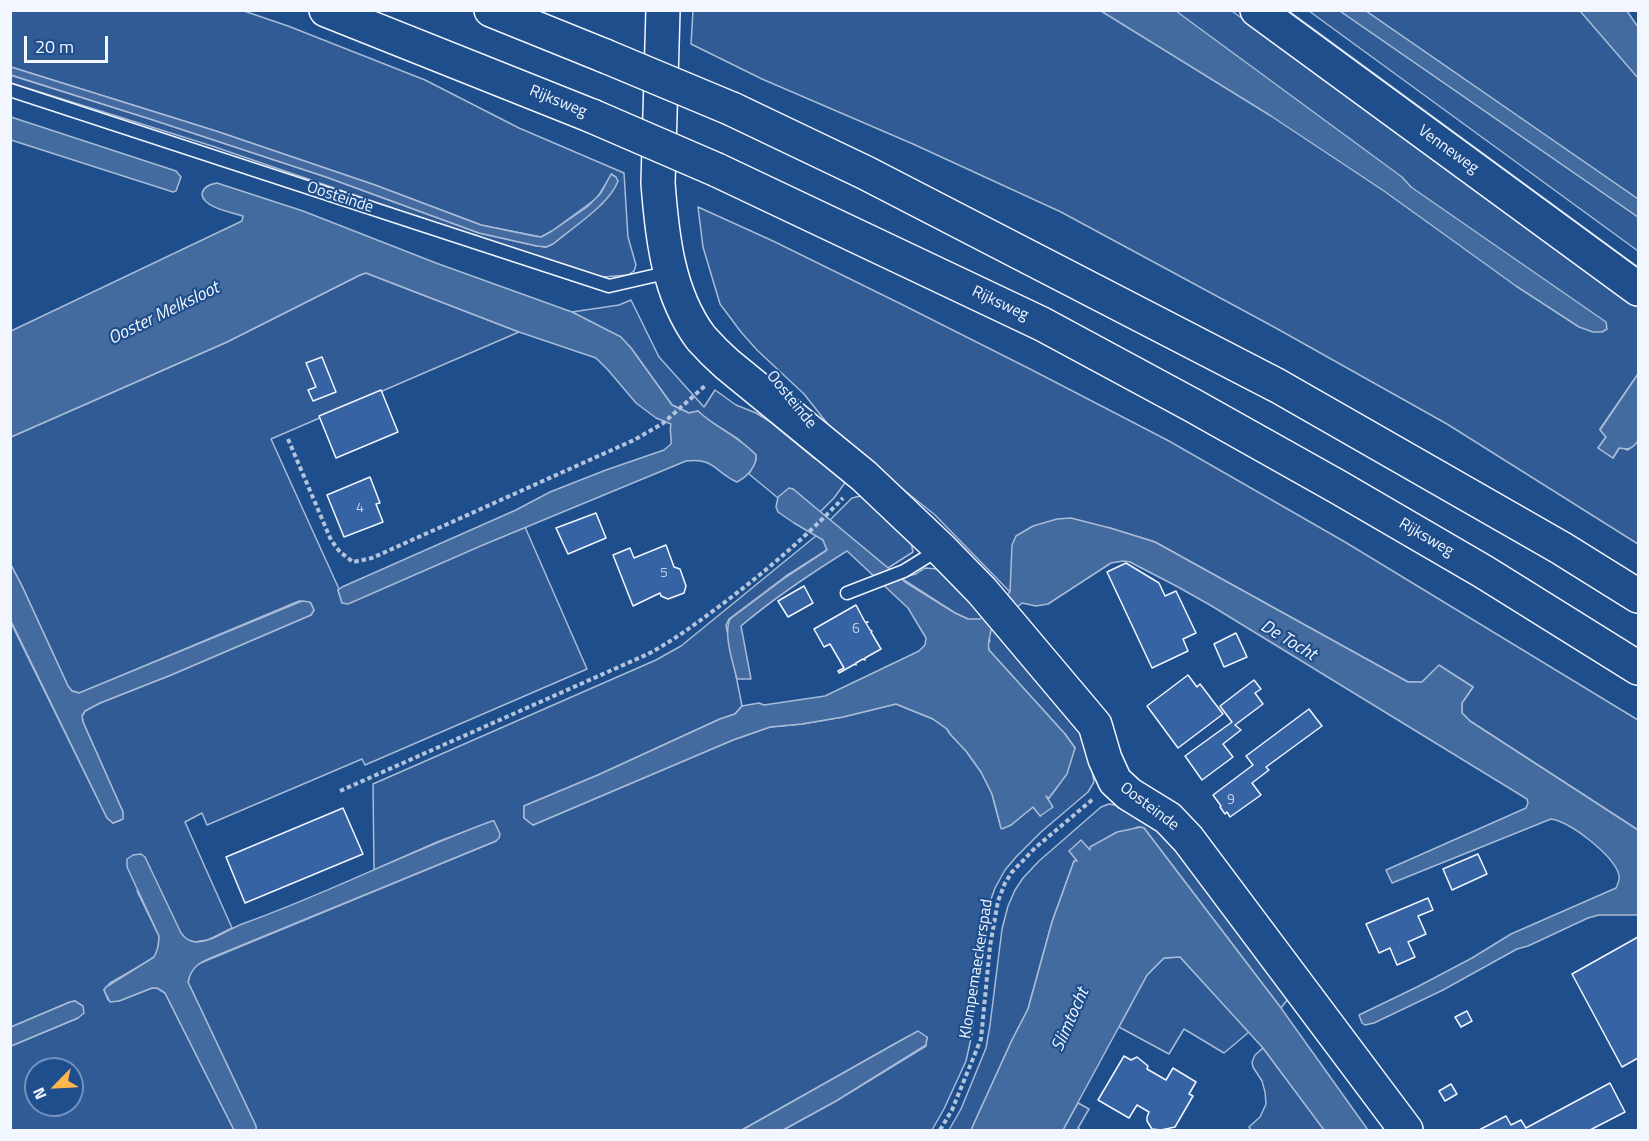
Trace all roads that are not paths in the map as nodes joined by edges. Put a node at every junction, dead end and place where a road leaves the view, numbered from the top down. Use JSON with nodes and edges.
{"nodes":[{"id":1,"x":326,"y":10,"type":"edge"},
{"id":2,"x":491,"y":10,"type":"edge"},
{"id":3,"x":663,"y":10,"type":"edge"},
{"id":4,"x":1257,"y":10,"type":"edge"},
{"id":5,"x":10,"y":90,"type":"edge"},
{"id":6,"x":671,"y":272,"type":"junction"},
{"id":7,"x":1638,"y":289,"type":"edge"},
{"id":8,"x":941,"y":549,"type":"junction"},
{"id":9,"x":847,"y":593,"type":"dead end"},
{"id":10,"x":1638,"y":597,"type":"edge"},
{"id":11,"x":1638,"y":668,"type":"edge"},
{"id":12,"x":1406,"y":1131,"type":"edge"}],
"edges":[{"from":1,"to":11,"type":"main road","name":"Rijksweg","bridge":true},
{"from":2,"to":10,"type":"main road","bridge":true},
{"from":3,"to":6,"type":"main road","name":"Oosteinde"},
{"from":4,"to":7,"type":"main road","name":"Venneweg"},
{"from":5,"to":6,"type":"lane","name":"Oosteinde"},
{"from":6,"to":8,"type":"main road","name":"Oosteinde"},
{"from":8,"to":9,"type":"lane"},
{"from":8,"to":12,"type":"main road","name":"Oosteinde"}]}
